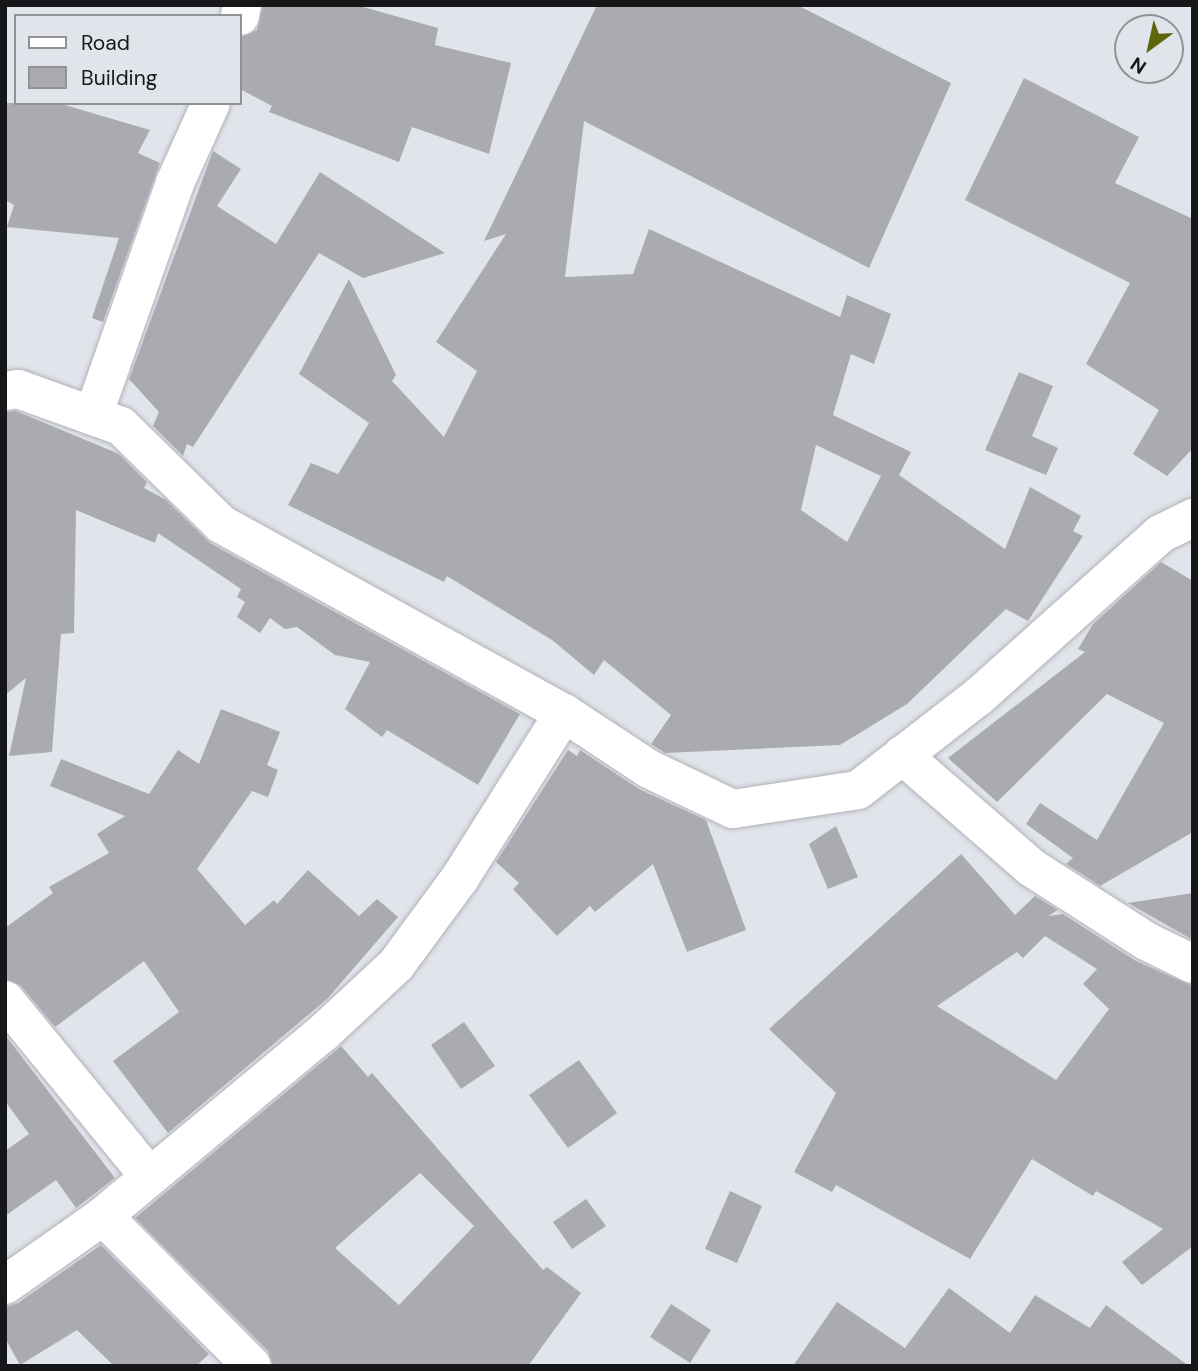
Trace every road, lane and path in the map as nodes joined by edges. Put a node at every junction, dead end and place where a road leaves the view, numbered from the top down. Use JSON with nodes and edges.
{"nodes":[{"id":1,"x":210,"y":105,"type":"edge"},
{"id":2,"x":5,"y":391,"type":"edge"},
{"id":3,"x":93,"y":416,"type":"junction"},
{"id":4,"x":1193,"y":517,"type":"edge"},
{"id":5,"x":564,"y":713,"type":"junction"},
{"id":6,"x":902,"y":755,"type":"junction"},
{"id":7,"x":1193,"y":964,"type":"edge"},
{"id":8,"x":5,"y":1000,"type":"edge"},
{"id":9,"x":149,"y":1176,"type":"junction"},
{"id":10,"x":103,"y":1216,"type":"junction"},
{"id":11,"x":5,"y":1285,"type":"edge"},
{"id":12,"x":252,"y":1366,"type":"edge"}],
"edges":[{"from":1,"to":3,"type":"street"},
{"from":2,"to":3,"type":"street"},
{"from":3,"to":5,"type":"street"},
{"from":4,"to":6,"type":"street"},
{"from":5,"to":6,"type":"street"},
{"from":5,"to":9,"type":"street"},
{"from":6,"to":7,"type":"street"},
{"from":8,"to":9,"type":"street"},
{"from":9,"to":10,"type":"street"},
{"from":10,"to":11,"type":"street"},
{"from":10,"to":12,"type":"street"}]}
